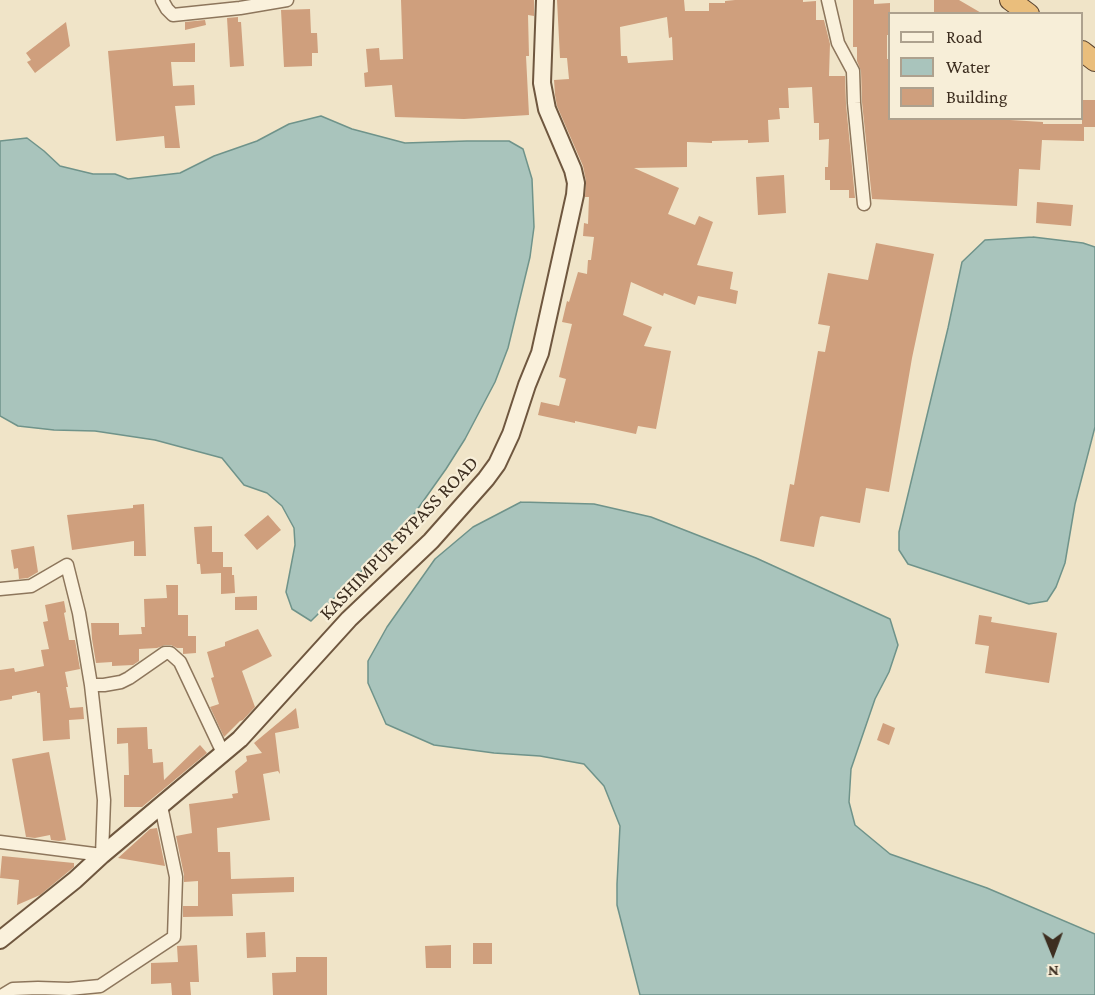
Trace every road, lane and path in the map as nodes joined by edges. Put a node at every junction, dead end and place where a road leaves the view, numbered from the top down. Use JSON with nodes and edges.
{"nodes":[{"id":1,"x":162,"y":0,"type":"edge"},
{"id":2,"x":287,"y":0,"type":"edge"},
{"id":3,"x":545,"y":0,"type":"edge"},
{"id":4,"x":828,"y":0,"type":"edge"},
{"id":5,"x":1010,"y":0,"type":"edge"},
{"id":6,"x":1026,"y":12,"type":"edge"},
{"id":7,"x":1083,"y":52,"type":"edge"},
{"id":8,"x":1095,"y":61,"type":"edge"},
{"id":9,"x":864,"y":204,"type":"dead end"},
{"id":10,"x":0,"y":589,"type":"edge"},
{"id":11,"x":91,"y":685,"type":"junction"},
{"id":12,"x":223,"y":753,"type":"junction"},
{"id":13,"x":161,"y":806,"type":"junction"},
{"id":14,"x":0,"y":842,"type":"edge"},
{"id":15,"x":102,"y":855,"type":"junction"},
{"id":16,"x":0,"y":939,"type":"edge"},
{"id":17,"x":3,"y":995,"type":"edge"}],
"edges":[{"from":1,"to":2,"type":"street"},
{"from":3,"to":12,"type":"main road","name":"KASHIMPUR BYPASS ROAD"},
{"from":4,"to":9,"type":"street"},
{"from":5,"to":6,"type":"highway"},
{"from":7,"to":8,"type":"highway"},
{"from":10,"to":11,"type":"street"},
{"from":11,"to":12,"type":"street"},
{"from":11,"to":15,"type":"street"},
{"from":12,"to":13,"type":"main road","name":"KASHIMPUR BYPASS ROAD"},
{"from":13,"to":15,"type":"main road","name":"KASHIMPUR BYPASS ROAD"},
{"from":13,"to":17,"type":"street"},
{"from":14,"to":15,"type":"street"},
{"from":15,"to":16,"type":"main road","name":"KASHIMPUR BYPASS ROAD"}]}
